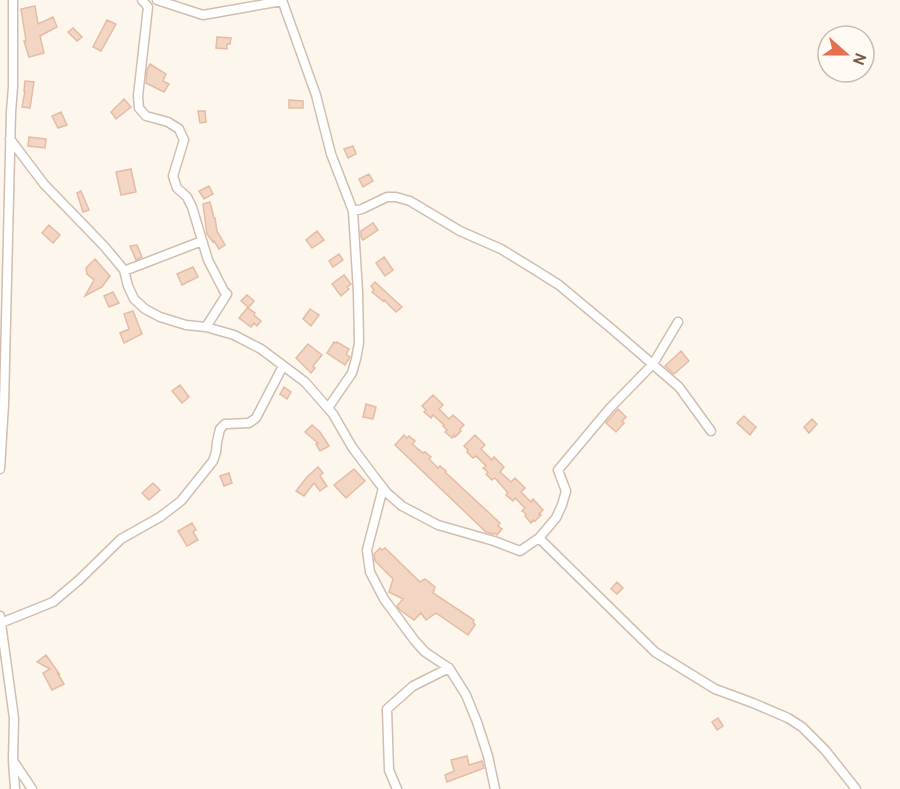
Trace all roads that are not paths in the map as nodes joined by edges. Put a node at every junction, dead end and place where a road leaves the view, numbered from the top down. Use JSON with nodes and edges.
{"nodes":[{"id":1,"x":13,"y":0,"type":"edge"},
{"id":2,"x":142,"y":0,"type":"edge"},
{"id":3,"x":157,"y":0,"type":"edge"},
{"id":4,"x":282,"y":0,"type":"edge"},
{"id":5,"x":10,"y":139,"type":"junction"},
{"id":6,"x":353,"y":211,"type":"junction"},
{"id":7,"x":202,"y":241,"type":"junction"},
{"id":8,"x":124,"y":272,"type":"junction"},
{"id":9,"x":678,"y":322,"type":"dead end"},
{"id":10,"x":206,"y":327,"type":"junction"},
{"id":11,"x":653,"y":364,"type":"junction"},
{"id":12,"x":283,"y":366,"type":"junction"},
{"id":13,"x":328,"y":408,"type":"junction"},
{"id":14,"x":711,"y":431,"type":"dead end"},
{"id":15,"x":0,"y":469,"type":"edge"},
{"id":16,"x":383,"y":488,"type":"junction"},
{"id":17,"x":539,"y":538,"type":"junction"},
{"id":18,"x":0,"y":619,"type":"edge"},
{"id":19,"x":449,"y":668,"type":"junction"},
{"id":20,"x":13,"y":760,"type":"junction"},
{"id":21,"x":15,"y":789,"type":"edge"},
{"id":22,"x":32,"y":789,"type":"edge"},
{"id":23,"x":397,"y":789,"type":"edge"},
{"id":24,"x":495,"y":789,"type":"edge"},
{"id":25,"x":856,"y":789,"type":"edge"}],
"edges":[{"from":1,"to":5,"type":"street"},
{"from":2,"to":7,"type":"street"},
{"from":3,"to":4,"type":"street"},
{"from":4,"to":6,"type":"street"},
{"from":5,"to":8,"type":"street"},
{"from":5,"to":15,"type":"street"},
{"from":6,"to":11,"type":"street"},
{"from":6,"to":13,"type":"street"},
{"from":7,"to":8,"type":"street"},
{"from":7,"to":10,"type":"street"},
{"from":8,"to":10,"type":"street"},
{"from":9,"to":11,"type":"street"},
{"from":10,"to":12,"type":"street"},
{"from":11,"to":14,"type":"street"},
{"from":11,"to":17,"type":"street"},
{"from":12,"to":13,"type":"street"},
{"from":12,"to":18,"type":"street"},
{"from":13,"to":16,"type":"street"},
{"from":16,"to":17,"type":"street"},
{"from":16,"to":19,"type":"street"},
{"from":17,"to":25,"type":"street"},
{"from":18,"to":20,"type":"street"},
{"from":19,"to":23,"type":"street"},
{"from":19,"to":24,"type":"street"},
{"from":20,"to":21,"type":"street"},
{"from":20,"to":22,"type":"street"}]}
